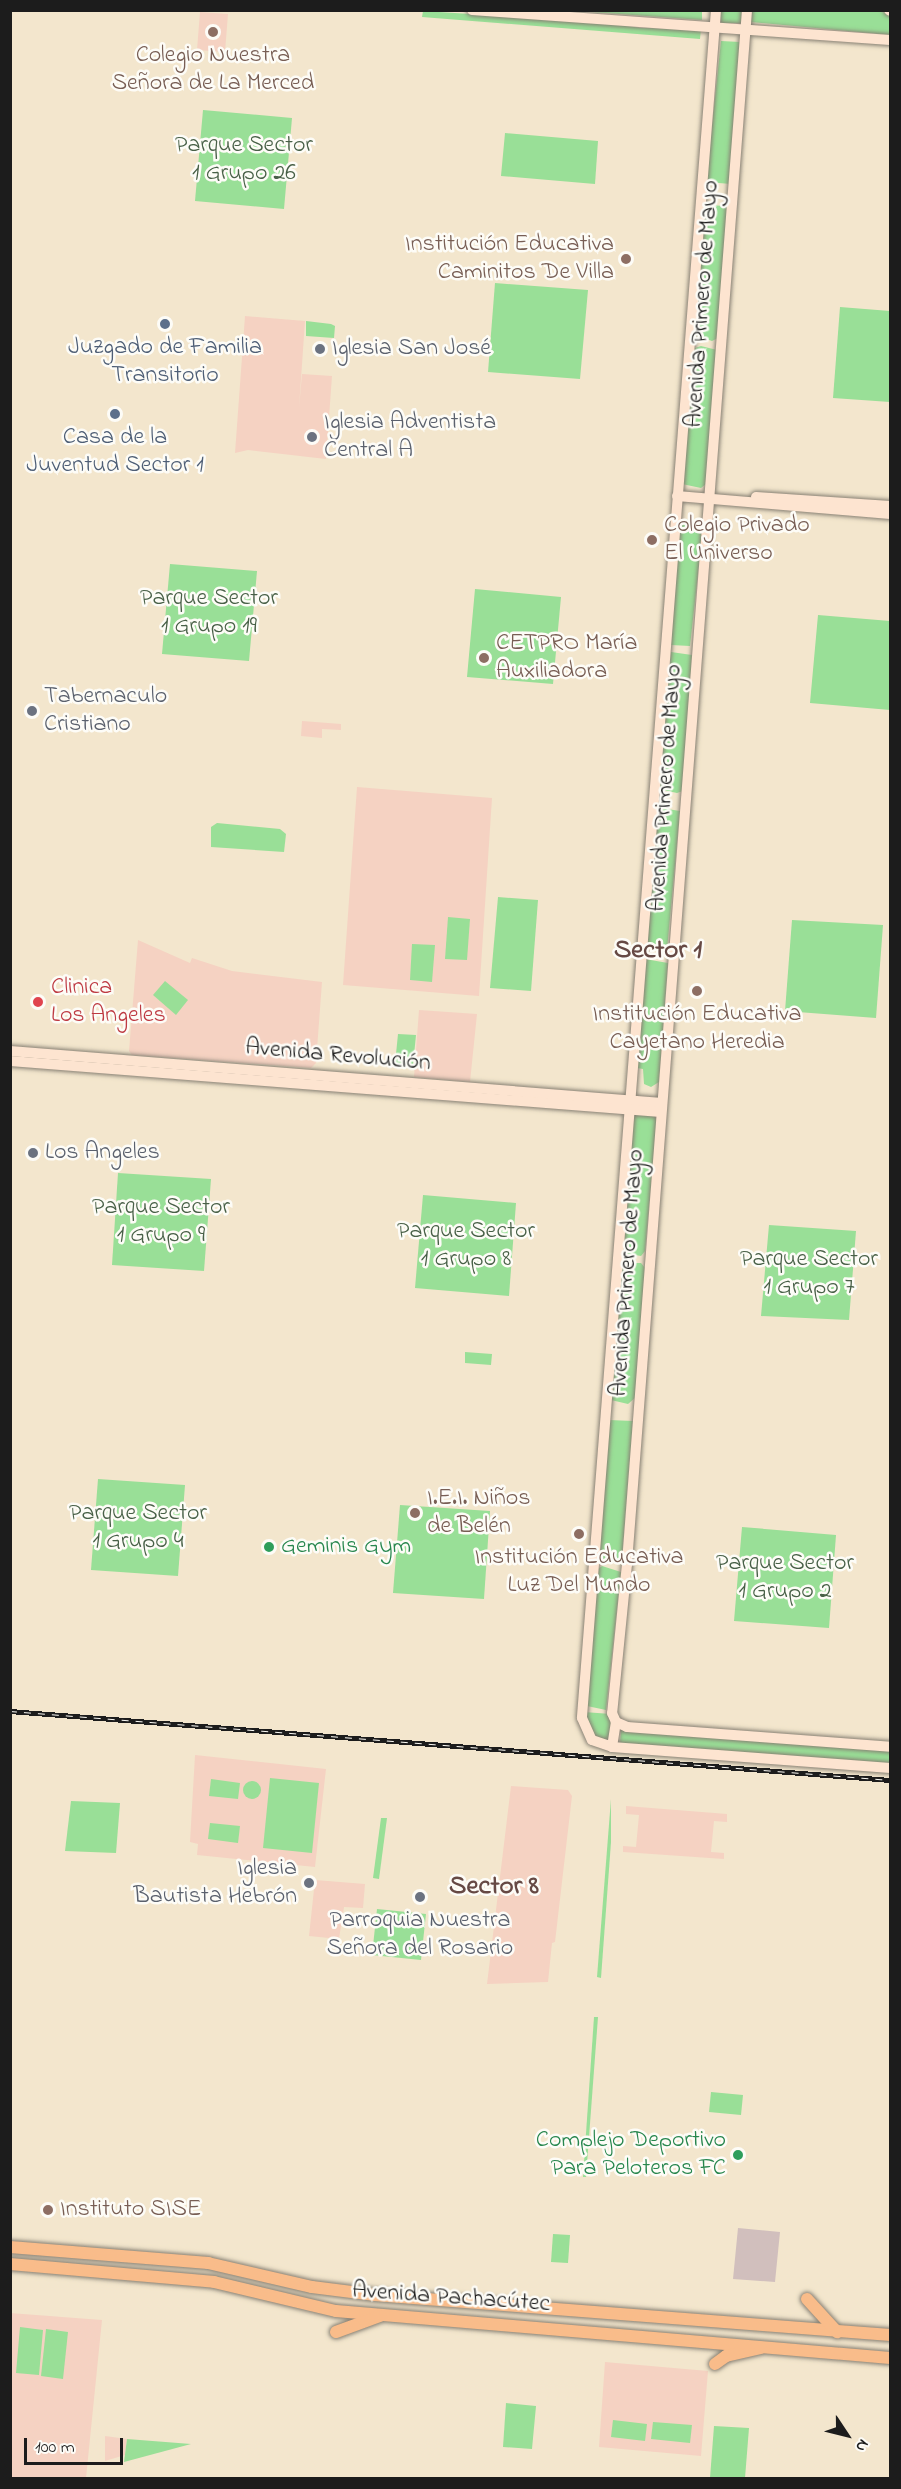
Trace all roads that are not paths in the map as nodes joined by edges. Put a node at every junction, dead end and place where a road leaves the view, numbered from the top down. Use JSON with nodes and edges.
{"nodes":[{"id":1,"x":472,"y":10,"type":"edge"},
{"id":2,"x":716,"y":10,"type":"edge"},
{"id":3,"x":747,"y":10,"type":"edge"},
{"id":4,"x":714,"y":27,"type":"junction"},
{"id":5,"x":745,"y":29,"type":"junction"},
{"id":6,"x":891,"y":40,"type":"edge"},
{"id":7,"x":677,"y":493,"type":"junction"},
{"id":8,"x":709,"y":496,"type":"junction"},
{"id":9,"x":891,"y":506,"type":"edge"},
{"id":10,"x":891,"y":514,"type":"edge"},
{"id":11,"x":10,"y":1051,"type":"edge"},
{"id":12,"x":10,"y":1061,"type":"edge"},
{"id":13,"x":631,"y":1105,"type":"junction"},
{"id":14,"x":662,"y":1107,"type":"junction"},
{"id":15,"x":614,"y":1717,"type":"junction"},
{"id":16,"x":612,"y":1747,"type":"junction"},
{"id":17,"x":891,"y":1747,"type":"edge"},
{"id":18,"x":891,"y":1768,"type":"edge"},
{"id":19,"x":10,"y":2247,"type":"edge"},
{"id":20,"x":70,"y":2252,"type":"junction"},
{"id":21,"x":10,"y":2265,"type":"edge"},
{"id":22,"x":69,"y":2270,"type":"junction"},
{"id":23,"x":406,"y":2298,"type":"junction"},
{"id":24,"x":807,"y":2299,"type":"dead end"},
{"id":25,"x":598,"y":2313,"type":"junction"},
{"id":26,"x":385,"y":2314,"type":"junction"},
{"id":27,"x":401,"y":2316,"type":"junction"},
{"id":28,"x":596,"y":2331,"type":"junction"},
{"id":29,"x":336,"y":2332,"type":"dead end"},
{"id":30,"x":837,"y":2332,"type":"junction"},
{"id":31,"x":891,"y":2335,"type":"edge"},
{"id":32,"x":765,"y":2346,"type":"junction"},
{"id":33,"x":891,"y":2358,"type":"edge"},
{"id":34,"x":715,"y":2364,"type":"dead end"}],
"edges":[{"from":1,"to":4,"type":"main road"},
{"from":2,"to":4,"type":"main road","name":"Avenida Primero de Mayo"},
{"from":3,"to":5,"type":"main road","name":"Avenida Primero de Mayo"},
{"from":4,"to":5,"type":"main road"},
{"from":4,"to":7,"type":"main road","name":"Avenida Primero de Mayo"},
{"from":5,"to":6,"type":"main road"},
{"from":5,"to":8,"type":"main road","name":"Avenida Primero de Mayo"},
{"from":7,"to":8,"type":"main road"},
{"from":7,"to":13,"type":"main road","name":"Avenida Primero de Mayo"},
{"from":8,"to":9,"type":"main road"},
{"from":8,"to":10,"type":"main road"},
{"from":8,"to":14,"type":"main road","name":"Avenida Primero de Mayo"},
{"from":11,"to":13,"type":"main road","name":"Avenida Revolución"},
{"from":12,"to":13,"type":"main road","name":"Avenida Revolución"},
{"from":13,"to":14,"type":"main road","name":"Avenida Revolución"},
{"from":13,"to":16,"type":"main road","name":"Avenida Primero de Mayo"},
{"from":14,"to":15,"type":"main road","name":"Avenida Primero de Mayo"},
{"from":15,"to":16,"type":"main road","name":"Avenida Primero de Mayo"},
{"from":15,"to":17,"type":"main road"},
{"from":16,"to":18,"type":"main road"},
{"from":19,"to":20,"type":"main road","name":"Avenida Pachacútec"},
{"from":20,"to":22,"type":"main road"},
{"from":20,"to":23,"type":"main road","name":"Avenida Pachacútec"},
{"from":21,"to":22,"type":"main road","name":"Avenida Pachacútec"},
{"from":22,"to":26,"type":"main road","name":"Avenida Pachacútec"},
{"from":23,"to":25,"type":"main road","name":"Avenida Pachacútec"},
{"from":23,"to":27,"type":"main road"},
{"from":24,"to":30,"type":"main road"},
{"from":25,"to":28,"type":"main road"},
{"from":25,"to":30,"type":"main road","name":"Avenida Pachacútec"},
{"from":26,"to":27,"type":"main road","name":"Avenida Pachacútec"},
{"from":26,"to":29,"type":"main road"},
{"from":27,"to":28,"type":"main road","name":"Avenida Pachacútec"},
{"from":28,"to":32,"type":"main road","name":"Avenida Pachacútec"},
{"from":30,"to":31,"type":"main road","name":"Avenida Pachacútec"},
{"from":32,"to":33,"type":"main road","name":"Avenida Pachacútec"},
{"from":32,"to":34,"type":"main road"}]}
